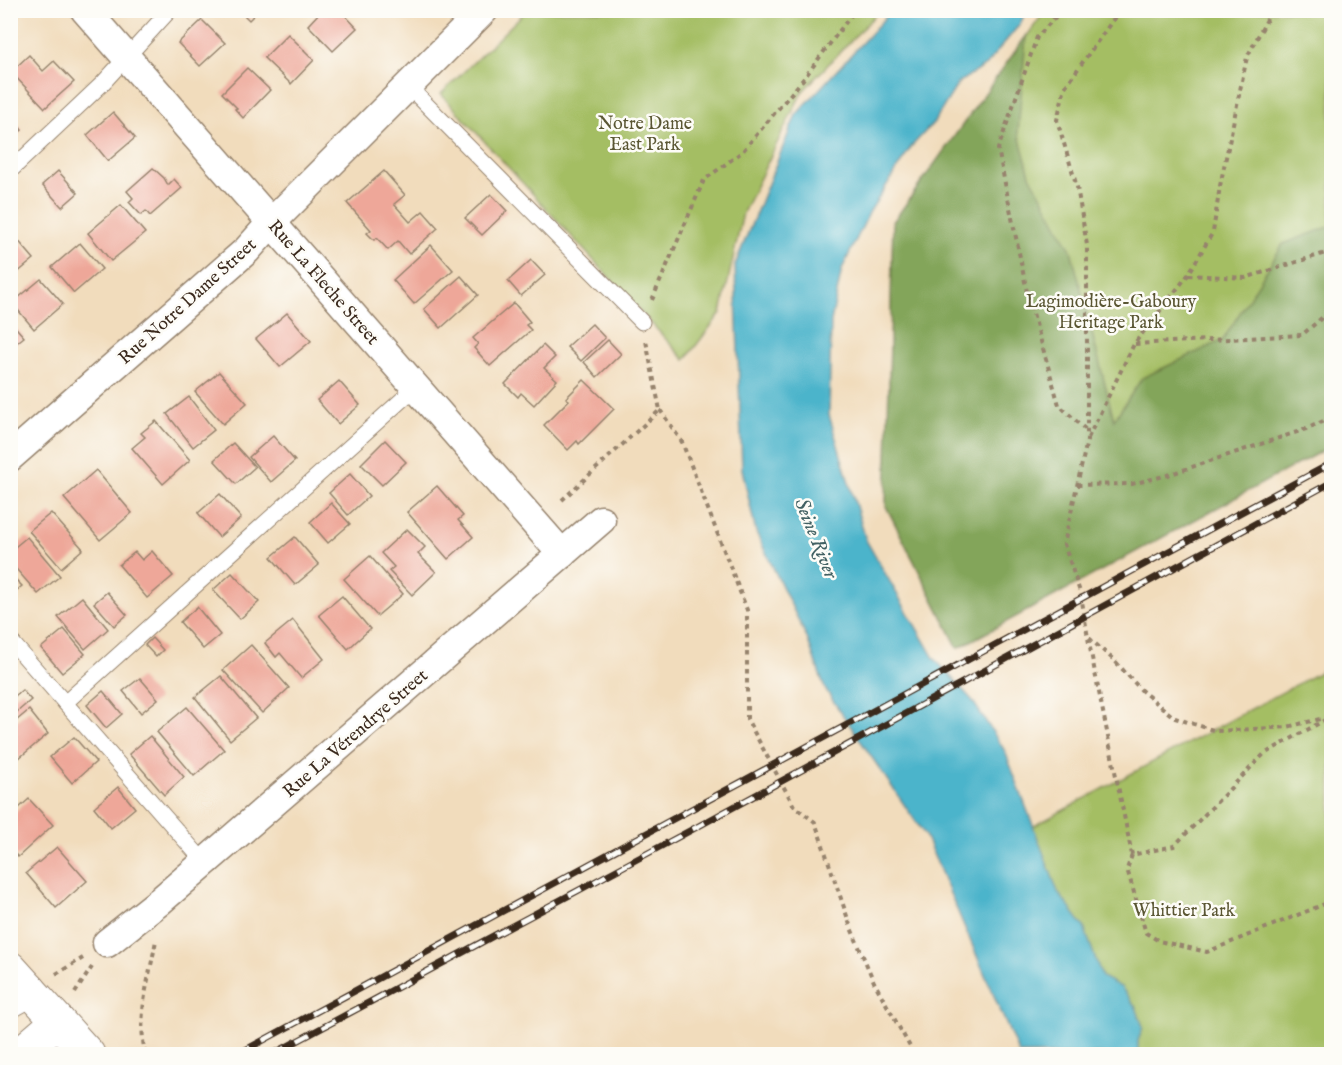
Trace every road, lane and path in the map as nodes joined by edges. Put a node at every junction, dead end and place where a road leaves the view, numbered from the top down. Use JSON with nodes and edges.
{"nodes":[{"id":1,"x":85,"y":10,"type":"edge"},
{"id":2,"x":170,"y":10,"type":"edge"},
{"id":3,"x":484,"y":10,"type":"edge"},
{"id":4,"x":855,"y":10,"type":"edge"},
{"id":5,"x":1062,"y":10,"type":"edge"},
{"id":6,"x":1120,"y":10,"type":"edge"},
{"id":7,"x":1272,"y":10,"type":"edge"},
{"id":8,"x":126,"y":58,"type":"junction"},
{"id":9,"x":408,"y":86,"type":"junction"},
{"id":10,"x":10,"y":171,"type":"edge"},
{"id":11,"x":271,"y":223,"type":"junction"},
{"id":12,"x":1332,"y":251,"type":"edge"},
{"id":13,"x":1188,"y":275,"type":"junction"},
{"id":14,"x":1332,"y":309,"type":"edge"},
{"id":15,"x":642,"y":322,"type":"junction"},
{"id":16,"x":1134,"y":344,"type":"junction"},
{"id":17,"x":416,"y":387,"type":"junction"},
{"id":18,"x":660,"y":410,"type":"junction"},
{"id":19,"x":1332,"y":417,"type":"edge"},
{"id":20,"x":1087,"y":430,"type":"junction"},
{"id":21,"x":1087,"y":441,"type":"junction"},
{"id":22,"x":10,"y":457,"type":"edge"},
{"id":23,"x":1077,"y":485,"type":"junction"},
{"id":24,"x":562,"y":500,"type":"dead end"},
{"id":25,"x":601,"y":520,"type":"dead end"},
{"id":26,"x":562,"y":554,"type":"junction"},
{"id":27,"x":1088,"y":638,"type":"junction"},
{"id":28,"x":10,"y":640,"type":"edge"},
{"id":29,"x":65,"y":703,"type":"junction"},
{"id":30,"x":1332,"y":716,"type":"edge"},
{"id":31,"x":1132,"y":855,"type":"junction"},
{"id":32,"x":205,"y":863,"type":"junction"},
{"id":33,"x":160,"y":901,"type":"junction"},
{"id":34,"x":1332,"y":901,"type":"edge"},
{"id":35,"x":107,"y":944,"type":"junction"},
{"id":36,"x":17,"y":986,"type":"edge"},
{"id":37,"x":58,"y":1021,"type":"junction"},
{"id":38,"x":15,"y":1054,"type":"edge"},
{"id":39,"x":87,"y":1054,"type":"edge"},
{"id":40,"x":145,"y":1054,"type":"edge"},
{"id":41,"x":914,"y":1054,"type":"edge"}],
"edges":[{"from":1,"to":8,"type":"street","name":"Rue La Fleche Street"},
{"from":2,"to":8,"type":"lane"},
{"from":3,"to":9,"type":"street","name":"Rue Notre Dame Street"},
{"from":4,"to":15,"type":"path"},
{"from":5,"to":20,"type":"path"},
{"from":6,"to":20,"type":"path"},
{"from":7,"to":13,"type":"path"},
{"from":8,"to":10,"type":"lane"},
{"from":8,"to":11,"type":"street","name":"Rue La Fleche Street"},
{"from":9,"to":11,"type":"street","name":"Rue Notre Dame Street"},
{"from":9,"to":15,"type":"lane"},
{"from":11,"to":17,"type":"street","name":"Rue La Fleche Street"},
{"from":11,"to":22,"type":"street","name":"Rue Notre Dame Street"},
{"from":12,"to":13,"type":"path"},
{"from":13,"to":16,"type":"path"},
{"from":14,"to":16,"type":"path"},
{"from":15,"to":18,"type":"path"},
{"from":16,"to":21,"type":"path"},
{"from":17,"to":26,"type":"street","name":"Rue La Fleche Street"},
{"from":17,"to":29,"type":"lane"},
{"from":18,"to":24,"type":"path"},
{"from":18,"to":41,"type":"path"},
{"from":19,"to":23,"type":"path"},
{"from":20,"to":21,"type":"path"},
{"from":21,"to":23,"type":"path"},
{"from":23,"to":27,"type":"path"},
{"from":25,"to":26,"type":"street","name":"Rue La Vérendrye Street"},
{"from":26,"to":32,"type":"street","name":"Rue La Vérendrye Street"},
{"from":27,"to":30,"type":"path"},
{"from":27,"to":31,"type":"path"},
{"from":28,"to":29,"type":"lane"},
{"from":29,"to":32,"type":"lane"},
{"from":30,"to":31,"type":"path"},
{"from":31,"to":34,"type":"path"},
{"from":32,"to":33,"type":"street","name":"Rue La Vérendrye Street"},
{"from":33,"to":35,"type":"street","name":"Rue La Vérendrye Street"},
{"from":33,"to":40,"type":"path"},
{"from":35,"to":36,"type":"path"},
{"from":35,"to":37,"type":"path"},
{"from":36,"to":37,"type":"main road"},
{"from":37,"to":38,"type":"main road"},
{"from":37,"to":39,"type":"main road"}]}
